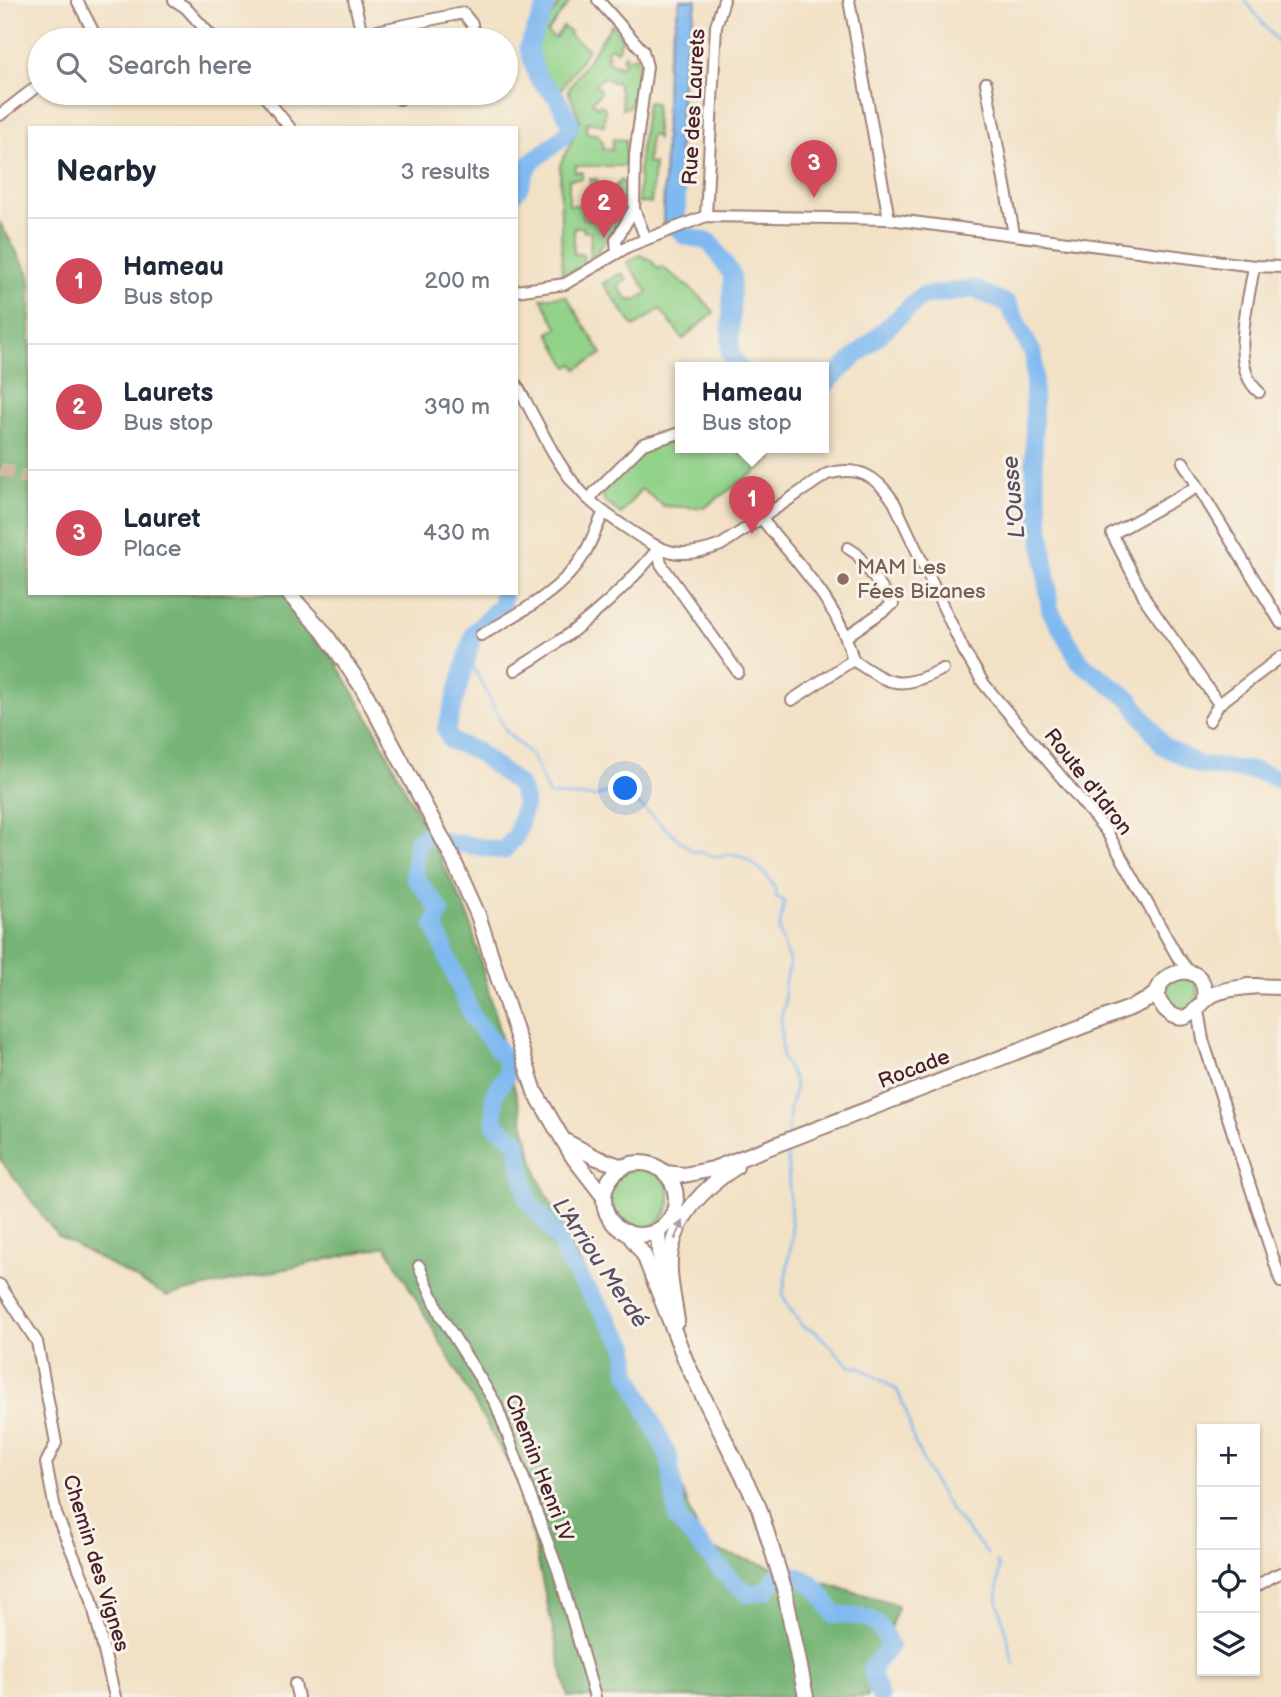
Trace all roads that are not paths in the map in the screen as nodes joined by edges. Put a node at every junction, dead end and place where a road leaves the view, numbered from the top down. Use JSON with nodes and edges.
{"nodes":[{"id":1,"x":77,"y":0,"type":"edge"},
{"id":2,"x":174,"y":0,"type":"edge"},
{"id":3,"x":354,"y":0,"type":"edge"},
{"id":4,"x":724,"y":0,"type":"edge"},
{"id":5,"x":849,"y":0,"type":"edge"},
{"id":6,"x":604,"y":2,"type":"edge"},
{"id":7,"x":91,"y":28,"type":"edge"},
{"id":8,"x":204,"y":28,"type":"edge"},
{"id":9,"x":361,"y":28,"type":"edge"},
{"id":10,"x":391,"y":28,"type":"edge"},
{"id":11,"x":472,"y":28,"type":"edge"},
{"id":12,"x":986,"y":83,"type":"dead end"},
{"id":13,"x":28,"y":93,"type":"edge"},
{"id":14,"x":272,"y":105,"type":"edge"},
{"id":15,"x":0,"y":115,"type":"edge"},
{"id":16,"x":288,"y":126,"type":"edge"},
{"id":17,"x":634,"y":209,"type":"junction"},
{"id":18,"x":706,"y":216,"type":"junction"},
{"id":19,"x":889,"y":219,"type":"junction"},
{"id":20,"x":1014,"y":234,"type":"junction"},
{"id":21,"x":646,"y":239,"type":"junction"},
{"id":22,"x":617,"y":253,"type":"junction"},
{"id":23,"x":1254,"y":266,"type":"junction"},
{"id":24,"x":1281,"y":267,"type":"edge"},
{"id":25,"x":518,"y":291,"type":"edge"},
{"id":26,"x":518,"y":388,"type":"edge"},
{"id":27,"x":1259,"y":392,"type":"dead end"},
{"id":28,"x":675,"y":434,"type":"edge"},
{"id":29,"x":1182,"y":462,"type":"dead end"},
{"id":30,"x":1197,"y":488,"type":"junction"},
{"id":31,"x":590,"y":500,"type":"junction"},
{"id":32,"x":604,"y":512,"type":"junction"},
{"id":33,"x":761,"y":518,"type":"junction"},
{"id":34,"x":848,"y":548,"type":"dead end"},
{"id":35,"x":658,"y":549,"type":"junction"},
{"id":36,"x":290,"y":595,"type":"edge"},
{"id":37,"x":1281,"y":623,"type":"edge"},
{"id":38,"x":481,"y":635,"type":"dead end"},
{"id":39,"x":847,"y":636,"type":"junction"},
{"id":40,"x":1281,"y":657,"type":"edge"},
{"id":41,"x":853,"y":660,"type":"junction"},
{"id":42,"x":943,"y":669,"type":"dead end"},
{"id":43,"x":515,"y":670,"type":"dead end"},
{"id":44,"x":738,"y":672,"type":"dead end"},
{"id":45,"x":792,"y":700,"type":"dead end"},
{"id":46,"x":1219,"y":704,"type":"junction"},
{"id":47,"x":1209,"y":721,"type":"dead end"},
{"id":48,"x":1172,"y":946,"type":"junction"},
{"id":49,"x":1189,"y":972,"type":"junction"},
{"id":50,"x":1167,"y":976,"type":"junction"},
{"id":51,"x":1201,"y":981,"type":"junction"},
{"id":52,"x":1256,"y":986,"type":"junction"},
{"id":53,"x":1281,"y":987,"type":"edge"},
{"id":54,"x":1160,"y":998,"type":"junction"},
{"id":55,"x":1201,"y":1005,"type":"junction"},
{"id":56,"x":1180,"y":1017,"type":"junction"},
{"id":57,"x":1203,"y":1038,"type":"junction"},
{"id":58,"x":564,"y":1140,"type":"junction"},
{"id":59,"x":761,"y":1151,"type":"junction"},
{"id":60,"x":623,"y":1167,"type":"junction"},
{"id":61,"x":713,"y":1169,"type":"junction"},
{"id":62,"x":666,"y":1173,"type":"junction"},
{"id":63,"x":604,"y":1197,"type":"junction"},
{"id":64,"x":676,"y":1200,"type":"junction"},
{"id":65,"x":658,"y":1230,"type":"junction"},
{"id":66,"x":627,"y":1232,"type":"junction"},
{"id":67,"x":419,"y":1266,"type":"dead end"},
{"id":68,"x":1281,"y":1282,"type":"edge"},
{"id":69,"x":0,"y":1285,"type":"edge"},
{"id":70,"x":677,"y":1321,"type":"junction"},
{"id":71,"x":701,"y":1389,"type":"junction"},
{"id":72,"x":1281,"y":1573,"type":"edge"},
{"id":73,"x":1260,"y":1584,"type":"edge"},
{"id":74,"x":295,"y":1684,"type":"dead end"},
{"id":75,"x":115,"y":1697,"type":"edge"},
{"id":76,"x":298,"y":1697,"type":"edge"},
{"id":77,"x":595,"y":1697,"type":"edge"},
{"id":78,"x":806,"y":1697,"type":"edge"}],
"edges":[{"from":1,"to":7,"type":"street"},
{"from":2,"to":8,"type":"street"},
{"from":3,"to":9,"type":"street"},
{"from":4,"to":18,"type":"street","name":"Rue des Laurets"},
{"from":5,"to":19,"type":"street"},
{"from":6,"to":17,"type":"street"},
{"from":10,"to":11,"type":"street"},
{"from":12,"to":20,"type":"street"},
{"from":13,"to":15,"type":"street"},
{"from":14,"to":16,"type":"street"},
{"from":17,"to":21,"type":"street"},
{"from":17,"to":22,"type":"street"},
{"from":18,"to":19,"type":"street"},
{"from":18,"to":21,"type":"street"},
{"from":19,"to":20,"type":"street"},
{"from":20,"to":23,"type":"street"},
{"from":21,"to":22,"type":"street"},
{"from":22,"to":25,"type":"street"},
{"from":23,"to":24,"type":"street"},
{"from":23,"to":27,"type":"street"},
{"from":26,"to":31,"type":"street"},
{"from":28,"to":31,"type":"street"},
{"from":29,"to":30,"type":"street"},
{"from":30,"to":37,"type":"street"},
{"from":30,"to":46,"type":"street"},
{"from":31,"to":32,"type":"street"},
{"from":32,"to":35,"type":"street"},
{"from":32,"to":38,"type":"street"},
{"from":33,"to":35,"type":"street","name":"Route d'Idron"},
{"from":33,"to":39,"type":"street"},
{"from":33,"to":48,"type":"street","name":"Route d'Idron"},
{"from":34,"to":39,"type":"street"},
{"from":35,"to":43,"type":"street"},
{"from":35,"to":44,"type":"street"},
{"from":36,"to":58,"type":"main road"},
{"from":39,"to":41,"type":"street"},
{"from":40,"to":46,"type":"street"},
{"from":41,"to":42,"type":"street"},
{"from":41,"to":45,"type":"street"},
{"from":46,"to":47,"type":"street"},
{"from":48,"to":49,"type":"street","name":"Route d'Idron"},
{"from":48,"to":50,"type":"street"},
{"from":49,"to":50,"type":"main road"},
{"from":49,"to":51,"type":"main road"},
{"from":50,"to":54,"type":"main road"},
{"from":51,"to":52,"type":"main road"},
{"from":51,"to":55,"type":"main road"},
{"from":52,"to":53,"type":"main road"},
{"from":52,"to":55,"type":"main road"},
{"from":54,"to":56,"type":"main road"},
{"from":54,"to":59,"type":"main road","name":"Rocade"},
{"from":55,"to":56,"type":"main road"},
{"from":55,"to":57,"type":"street"},
{"from":56,"to":57,"type":"street"},
{"from":57,"to":68,"type":"street"},
{"from":58,"to":60,"type":"main road"},
{"from":58,"to":63,"type":"main road"},
{"from":59,"to":61,"type":"main road","name":"Rocade"},
{"from":70,"to":59,"type":"main road","one_way":true},
{"from":60,"to":62,"type":"main road"},
{"from":60,"to":63,"type":"main road"},
{"from":61,"to":62,"type":"main road"},
{"from":61,"to":64,"type":"main road"},
{"from":62,"to":64,"type":"main road"},
{"from":63,"to":66,"type":"main road"},
{"from":64,"to":65,"type":"main road"},
{"from":65,"to":66,"type":"main road"},
{"from":65,"to":70,"type":"main road"},
{"from":66,"to":71,"type":"main road"},
{"from":67,"to":77,"type":"street","name":"Chemin Henri IV"},
{"from":69,"to":75,"type":"street","name":"Chemin des Vignes"},
{"from":70,"to":71,"type":"main road"},
{"from":71,"to":78,"type":"main road"},
{"from":72,"to":73,"type":"street"},
{"from":74,"to":76,"type":"street"}]}
